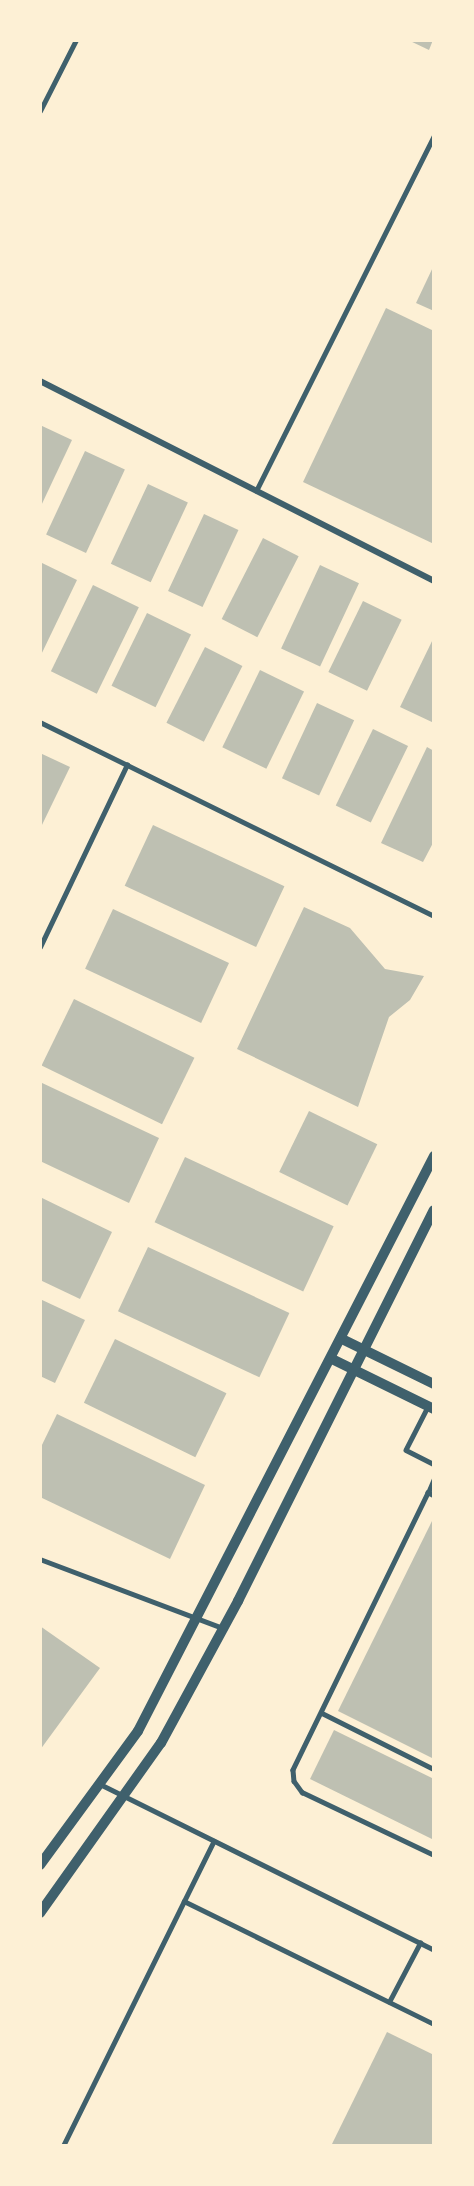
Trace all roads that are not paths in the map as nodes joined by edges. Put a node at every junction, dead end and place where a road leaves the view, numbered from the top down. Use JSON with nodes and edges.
{"nodes":[{"id":1,"x":76,"y":40,"type":"edge"},
{"id":2,"x":40,"y":111,"type":"edge"},
{"id":3,"x":434,"y":135,"type":"edge"},
{"id":4,"x":40,"y":381,"type":"edge"},
{"id":5,"x":256,"y":491,"type":"junction"},
{"id":6,"x":434,"y":581,"type":"edge"},
{"id":7,"x":40,"y":722,"type":"edge"},
{"id":8,"x":127,"y":765,"type":"junction"},
{"id":9,"x":434,"y":916,"type":"edge"},
{"id":10,"x":40,"y":947,"type":"edge"},
{"id":11,"x":434,"y":1156,"type":"edge"},
{"id":12,"x":434,"y":1210,"type":"edge"},
{"id":13,"x":342,"y":1339,"type":"junction"},
{"id":14,"x":364,"y":1350,"type":"junction"},
{"id":15,"x":332,"y":1359,"type":"junction"},
{"id":16,"x":354,"y":1370,"type":"junction"},
{"id":17,"x":434,"y":1384,"type":"edge"},
{"id":18,"x":431,"y":1408,"type":"edge"},
{"id":19,"x":434,"y":1464,"type":"edge"},
{"id":20,"x":434,"y":1479,"type":"edge"},
{"id":21,"x":428,"y":1493,"type":"junction"},
{"id":22,"x":434,"y":1496,"type":"edge"},
{"id":23,"x":40,"y":1559,"type":"edge"},
{"id":24,"x":195,"y":1619,"type":"junction"},
{"id":25,"x":223,"y":1628,"type":"junction"},
{"id":26,"x":322,"y":1713,"type":"junction"},
{"id":27,"x":434,"y":1769,"type":"edge"},
{"id":28,"x":100,"y":1784,"type":"junction"},
{"id":29,"x":124,"y":1796,"type":"junction"},
{"id":30,"x":214,"y":1841,"type":"junction"},
{"id":31,"x":434,"y":1855,"type":"edge"},
{"id":32,"x":40,"y":1865,"type":"edge"},
{"id":33,"x":184,"y":1902,"type":"junction"},
{"id":34,"x":40,"y":1913,"type":"edge"},
{"id":35,"x":420,"y":1943,"type":"junction"},
{"id":36,"x":434,"y":1950,"type":"edge"},
{"id":37,"x":389,"y":2002,"type":"junction"},
{"id":38,"x":434,"y":2024,"type":"edge"},
{"id":39,"x":63,"y":2145,"type":"edge"}],
"edges":[{"from":1,"to":2,"type":"lane"},
{"from":3,"to":5,"type":"lane"},
{"from":4,"to":5,"type":"street"},
{"from":5,"to":6,"type":"street"},
{"from":7,"to":8,"type":"lane"},
{"from":8,"to":9,"type":"lane"},
{"from":8,"to":10,"type":"lane"},
{"from":11,"to":13,"type":"street"},
{"from":12,"to":14,"type":"street"},
{"from":13,"to":14,"type":"street"},
{"from":13,"to":15,"type":"street"},
{"from":14,"to":16,"type":"street"},
{"from":14,"to":17,"type":"street"},
{"from":15,"to":16,"type":"street"},
{"from":15,"to":24,"type":"street"},
{"from":16,"to":18,"type":"street"},
{"from":16,"to":25,"type":"street"},
{"from":18,"to":19,"type":"lane"},
{"from":20,"to":21,"type":"lane"},
{"from":21,"to":22,"type":"lane"},
{"from":21,"to":26,"type":"lane"},
{"from":23,"to":24,"type":"lane"},
{"from":24,"to":25,"type":"lane"},
{"from":24,"to":28,"type":"street"},
{"from":25,"to":29,"type":"street"},
{"from":26,"to":27,"type":"lane"},
{"from":26,"to":31,"type":"lane"},
{"from":28,"to":29,"type":"lane"},
{"from":28,"to":32,"type":"street"},
{"from":29,"to":30,"type":"lane"},
{"from":29,"to":34,"type":"street"},
{"from":30,"to":33,"type":"lane"},
{"from":30,"to":35,"type":"lane"},
{"from":33,"to":37,"type":"lane"},
{"from":33,"to":39,"type":"lane"},
{"from":35,"to":36,"type":"lane"},
{"from":35,"to":37,"type":"lane"},
{"from":37,"to":38,"type":"lane"}]}
